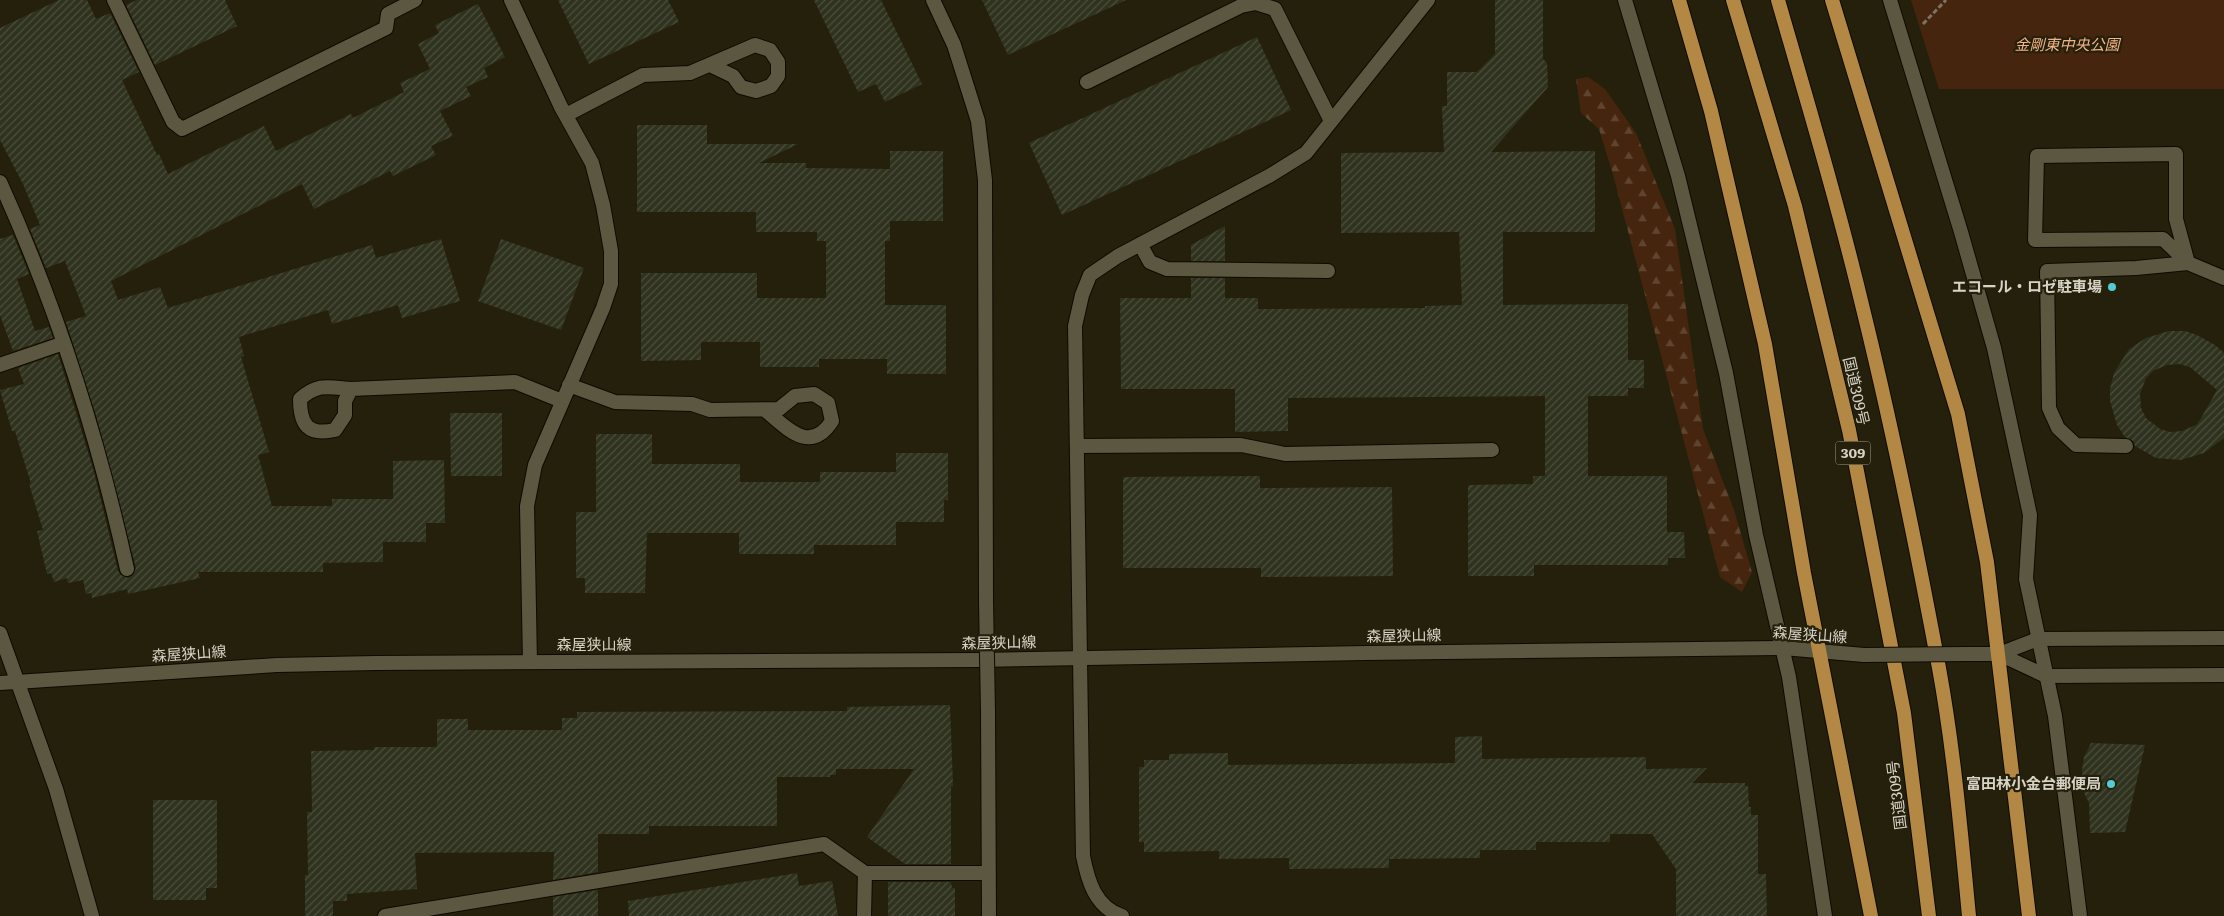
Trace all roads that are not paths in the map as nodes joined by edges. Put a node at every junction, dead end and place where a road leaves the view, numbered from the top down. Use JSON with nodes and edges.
{"nodes":[{"id":1,"x":114,"y":0,"type":"edge"},
{"id":2,"x":415,"y":0,"type":"edge"},
{"id":3,"x":511,"y":0,"type":"edge"},
{"id":4,"x":933,"y":0,"type":"edge"},
{"id":5,"x":1428,"y":0,"type":"edge"},
{"id":6,"x":1625,"y":0,"type":"edge"},
{"id":7,"x":1679,"y":0,"type":"edge"},
{"id":8,"x":1733,"y":0,"type":"edge"},
{"id":9,"x":1778,"y":0,"type":"edge"},
{"id":10,"x":1832,"y":0,"type":"edge"},
{"id":11,"x":1890,"y":0,"type":"edge"},
{"id":12,"x":710,"y":65,"type":"junction"},
{"id":13,"x":1087,"y":82,"type":"dead end"},
{"id":14,"x":566,"y":116,"type":"junction"},
{"id":15,"x":1331,"y":121,"type":"junction"},
{"id":16,"x":0,"y":182,"type":"edge"},
{"id":17,"x":1140,"y":244,"type":"junction"},
{"id":18,"x":2188,"y":263,"type":"junction"},
{"id":19,"x":1328,"y":271,"type":"dead end"},
{"id":20,"x":2224,"y":278,"type":"edge"},
{"id":21,"x":64,"y":343,"type":"junction"},
{"id":22,"x":0,"y":365,"type":"edge"},
{"id":23,"x":569,"y":385,"type":"junction"},
{"id":24,"x":351,"y":389,"type":"dead end"},
{"id":25,"x":562,"y":401,"type":"junction"},
{"id":26,"x":765,"y":410,"type":"junction"},
{"id":27,"x":1077,"y":446,"type":"junction"},
{"id":28,"x":2126,"y":446,"type":"dead end"},
{"id":29,"x":1492,"y":450,"type":"dead end"},
{"id":30,"x":127,"y":569,"type":"dead end"},
{"id":31,"x":0,"y":633,"type":"edge"},
{"id":32,"x":2224,"y":638,"type":"edge"},
{"id":33,"x":2038,"y":639,"type":"junction"},
{"id":34,"x":1782,"y":648,"type":"junction"},
{"id":35,"x":1820,"y":652,"type":"junction"},
{"id":36,"x":1999,"y":654,"type":"junction"},
{"id":37,"x":1080,"y":658,"type":"junction"},
{"id":38,"x":530,"y":662,"type":"junction"},
{"id":39,"x":2224,"y":675,"type":"edge"},
{"id":40,"x":2046,"y":676,"type":"junction"},
{"id":41,"x":18,"y":682,"type":"junction"},
{"id":42,"x":0,"y":684,"type":"edge"},
{"id":43,"x":865,"y":873,"type":"junction"},
{"id":44,"x":989,"y":873,"type":"junction"},
{"id":45,"x":2079,"y":912,"type":"edge"},
{"id":46,"x":92,"y":916,"type":"edge"},
{"id":47,"x":386,"y":916,"type":"edge"},
{"id":48,"x":864,"y":916,"type":"edge"},
{"id":49,"x":990,"y":916,"type":"edge"},
{"id":50,"x":1122,"y":916,"type":"edge"},
{"id":51,"x":1825,"y":916,"type":"edge"},
{"id":52,"x":1870,"y":916,"type":"edge"},
{"id":53,"x":1929,"y":916,"type":"edge"},
{"id":54,"x":1969,"y":916,"type":"edge"},
{"id":55,"x":2029,"y":916,"type":"edge"}],
"edges":[{"from":1,"to":2,"type":"street"},
{"from":3,"to":14,"type":"street"},
{"from":4,"to":44,"type":"street","bridge":true},
{"from":5,"to":15,"type":"street"},
{"from":6,"to":34,"type":"street"},
{"from":7,"to":35,"type":"highway"},
{"from":8,"to":53,"type":"highway","name":"国道309号","number":"309"},
{"from":9,"to":54,"type":"highway","name":"国道309号","number":"309"},
{"from":10,"to":36,"type":"highway"},
{"from":11,"to":33,"type":"street"},
{"from":12,"to":12,"type":"street"},
{"from":12,"to":14,"type":"street"},
{"from":13,"to":15,"type":"street"},
{"from":14,"to":23,"type":"street"},
{"from":15,"to":17,"type":"street"},
{"from":16,"to":21,"type":"street"},
{"from":17,"to":19,"type":"street"},
{"from":17,"to":27,"type":"street"},
{"from":18,"to":18,"type":"street"},
{"from":18,"to":20,"type":"street"},
{"from":18,"to":28,"type":"street"},
{"from":21,"to":22,"type":"street"},
{"from":21,"to":30,"type":"street"},
{"from":23,"to":25,"type":"street"},
{"from":23,"to":26,"type":"street"},
{"from":24,"to":25,"type":"street"},
{"from":25,"to":38,"type":"street"},
{"from":26,"to":26,"type":"street"},
{"from":27,"to":29,"type":"street"},
{"from":27,"to":37,"type":"street"},
{"from":31,"to":41,"type":"street"},
{"from":32,"to":33,"type":"street","name":"森屋狭山線"},
{"from":33,"to":36,"type":"street","name":"森屋狭山線"},
{"from":33,"to":40,"type":"street"},
{"from":34,"to":35,"type":"street","name":"森屋狭山線"},
{"from":34,"to":37,"type":"street","name":"森屋狭山線"},
{"from":34,"to":51,"type":"street"},
{"from":35,"to":36,"type":"street","name":"森屋狭山線","bridge":true},
{"from":35,"to":52,"type":"highway"},
{"from":36,"to":40,"type":"street","name":"森屋狭山線"},
{"from":36,"to":55,"type":"highway"},
{"from":37,"to":38,"type":"street","name":"森屋狭山線"},
{"from":37,"to":50,"type":"street"},
{"from":38,"to":41,"type":"street","name":"森屋狭山線"},
{"from":39,"to":40,"type":"street","name":"森屋狭山線"},
{"from":40,"to":45,"type":"street"},
{"from":41,"to":42,"type":"street","name":"森屋狭山線"},
{"from":41,"to":46,"type":"street"},
{"from":43,"to":44,"type":"street"},
{"from":43,"to":47,"type":"street"},
{"from":43,"to":48,"type":"street"},
{"from":44,"to":49,"type":"street"}]}
